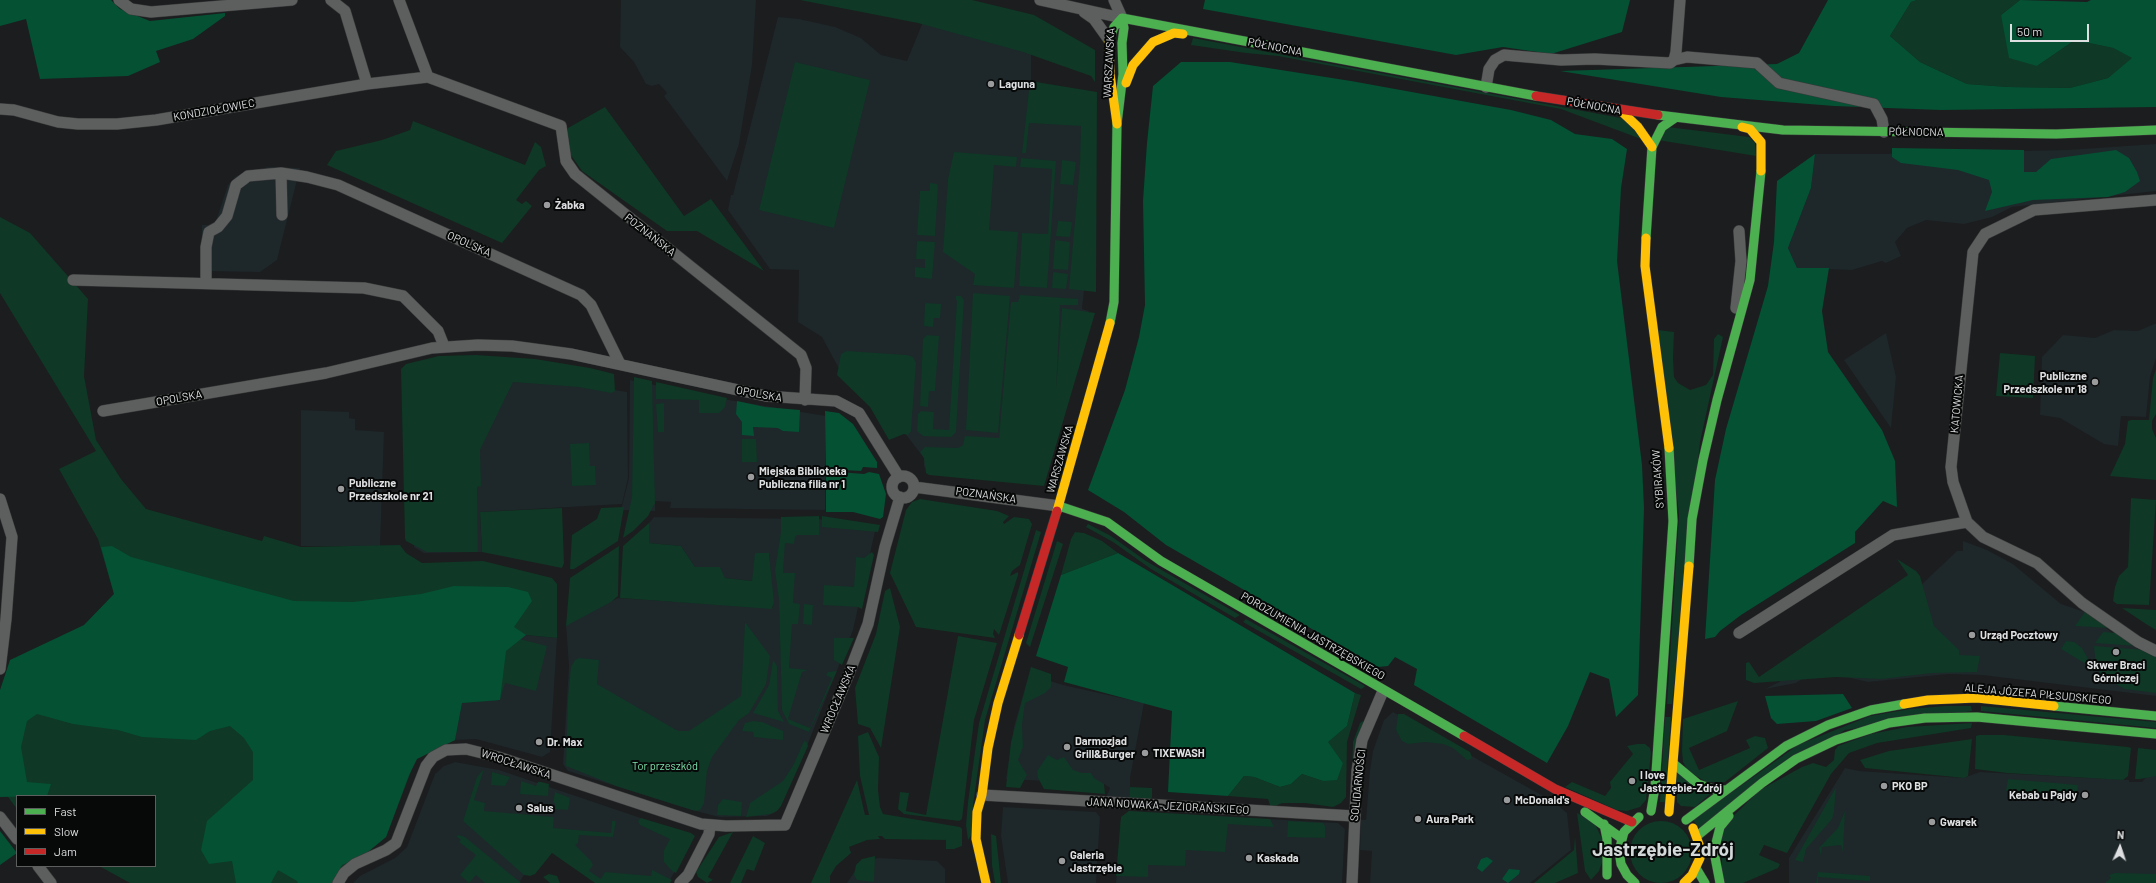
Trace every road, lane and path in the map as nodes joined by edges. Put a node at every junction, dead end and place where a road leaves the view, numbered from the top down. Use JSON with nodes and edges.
{"nodes":[{"id":1,"x":119,"y":0,"type":"edge"},
{"id":2,"x":292,"y":0,"type":"edge"},
{"id":3,"x":331,"y":0,"type":"edge"},
{"id":4,"x":399,"y":0,"type":"edge"},
{"id":5,"x":1040,"y":0,"type":"edge"},
{"id":6,"x":1114,"y":0,"type":"edge"},
{"id":7,"x":1680,"y":0,"type":"edge"},
{"id":8,"x":1078,"y":8,"type":"junction"},
{"id":9,"x":1122,"y":18,"type":"junction"},
{"id":10,"x":1206,"y":34,"type":"junction"},
{"id":11,"x":1110,"y":40,"type":"junction"},
{"id":12,"x":1674,"y":60,"type":"junction"},
{"id":13,"x":428,"y":77,"type":"junction"},
{"id":14,"x":368,"y":84,"type":"junction"},
{"id":15,"x":1486,"y":87,"type":"junction"},
{"id":16,"x":1120,"y":97,"type":"junction"},
{"id":17,"x":0,"y":109,"type":"edge"},
{"id":18,"x":1620,"y":110,"type":"junction"},
{"id":19,"x":1675,"y":118,"type":"junction"},
{"id":20,"x":1117,"y":124,"type":"junction"},
{"id":21,"x":1734,"y":124,"type":"junction"},
{"id":22,"x":1783,"y":130,"type":"junction"},
{"id":23,"x":2156,"y":130,"type":"edge"},
{"id":24,"x":1884,"y":132,"type":"junction"},
{"id":25,"x":1652,"y":147,"type":"junction"},
{"id":26,"x":1762,"y":164,"type":"junction"},
{"id":27,"x":281,"y":173,"type":"junction"},
{"id":28,"x":2156,"y":200,"type":"edge"},
{"id":29,"x":282,"y":216,"type":"dead end"},
{"id":30,"x":1739,"y":231,"type":"dead end"},
{"id":31,"x":73,"y":280,"type":"dead end"},
{"id":32,"x":206,"y":283,"type":"junction"},
{"id":33,"x":1729,"y":332,"type":"dead end"},
{"id":34,"x":444,"y":346,"type":"junction"},
{"id":35,"x":620,"y":364,"type":"junction"},
{"id":36,"x":805,"y":400,"type":"junction"},
{"id":37,"x":103,"y":411,"type":"dead end"},
{"id":38,"x":899,"y":477,"type":"junction"},
{"id":39,"x":914,"y":487,"type":"junction"},
{"id":40,"x":900,"y":497,"type":"junction"},
{"id":41,"x":0,"y":500,"type":"edge"},
{"id":42,"x":1059,"y":506,"type":"junction"},
{"id":43,"x":1967,"y":522,"type":"junction"},
{"id":44,"x":1739,"y":633,"type":"dead end"},
{"id":45,"x":2156,"y":651,"type":"edge"},
{"id":46,"x":0,"y":670,"type":"edge"},
{"id":47,"x":1383,"y":690,"type":"junction"},
{"id":48,"x":2156,"y":716,"type":"edge"},
{"id":49,"x":2156,"y":734,"type":"edge"},
{"id":50,"x":1674,"y":764,"type":"junction"},
{"id":51,"x":1555,"y":789,"type":"junction"},
{"id":52,"x":1725,"y":790,"type":"junction"},
{"id":53,"x":1750,"y":793,"type":"junction"},
{"id":54,"x":982,"y":795,"type":"junction"},
{"id":55,"x":1651,"y":811,"type":"junction"},
{"id":56,"x":1669,"y":812,"type":"junction"},
{"id":57,"x":1354,"y":816,"type":"junction"},
{"id":58,"x":0,"y":817,"type":"edge"},
{"id":59,"x":1686,"y":820,"type":"junction"},
{"id":60,"x":1632,"y":822,"type":"junction"},
{"id":61,"x":1604,"y":824,"type":"junction"},
{"id":62,"x":710,"y":825,"type":"junction"},
{"id":63,"x":1698,"y":836,"type":"junction"},
{"id":64,"x":16,"y":838,"type":"edge"},
{"id":65,"x":1621,"y":838,"type":"junction"},
{"id":66,"x":981,"y":854,"type":"junction"},
{"id":67,"x":1621,"y":864,"type":"junction"},
{"id":68,"x":39,"y":867,"type":"edge"},
{"id":69,"x":1696,"y":868,"type":"junction"},
{"id":70,"x":51,"y":883,"type":"edge"},
{"id":71,"x":338,"y":883,"type":"edge"},
{"id":72,"x":680,"y":883,"type":"edge"},
{"id":73,"x":986,"y":883,"type":"edge"},
{"id":74,"x":1352,"y":883,"type":"edge"},
{"id":75,"x":1635,"y":883,"type":"edge"},
{"id":76,"x":1684,"y":883,"type":"edge"},
{"id":77,"x":1706,"y":883,"type":"edge"},
{"id":78,"x":1720,"y":883,"type":"edge"}],
"edges":[{"from":1,"to":2,"type":"street"},
{"from":3,"to":14,"type":"street"},
{"from":4,"to":13,"type":"street"},
{"from":5,"to":8,"type":"street","name":"PÓŁNOCNA"},
{"from":6,"to":9,"type":"street"},
{"from":7,"to":12,"type":"street"},
{"from":8,"to":9,"type":"street","name":"PÓŁNOCNA"},
{"from":8,"to":11,"type":"street"},
{"from":9,"to":10,"type":"street","name":"PÓŁNOCNA"},
{"from":9,"to":11,"type":"street","name":"WARSZAWSKA"},
{"from":9,"to":16,"type":"street","name":"WARSZAWSKA"},
{"from":10,"to":15,"type":"street","name":"PÓŁNOCNA"},
{"from":10,"to":16,"type":"street"},
{"from":11,"to":20,"type":"street","name":"WARSZAWSKA"},
{"from":12,"to":15,"type":"street"},
{"from":12,"to":24,"type":"street"},
{"from":13,"to":14,"type":"street","name":"KONDZIOŁOWIEC"},
{"from":13,"to":36,"type":"street","name":"POZNAŃSKA"},
{"from":14,"to":17,"type":"street","name":"KONDZIOŁOWIEC"},
{"from":15,"to":18,"type":"street","name":"PÓŁNOCNA"},
{"from":16,"to":20,"type":"street","name":"WARSZAWSKA"},
{"from":18,"to":19,"type":"street","name":"PÓŁNOCNA"},
{"from":18,"to":25,"type":"street"},
{"from":19,"to":21,"type":"street","name":"PÓŁNOCNA"},
{"from":19,"to":25,"type":"street","name":"SYBIRAKÓW"},
{"from":20,"to":42,"type":"street","name":"WARSZAWSKA"},
{"from":21,"to":22,"type":"street","name":"PÓŁNOCNA"},
{"from":21,"to":26,"type":"street"},
{"from":22,"to":24,"type":"street","name":"PÓŁNOCNA"},
{"from":22,"to":26,"type":"street"},
{"from":23,"to":24,"type":"street","name":"PÓŁNOCNA"},
{"from":25,"to":55,"type":"street","name":"SYBIRAKÓW"},
{"from":26,"to":50,"type":"street"},
{"from":27,"to":29,"type":"street"},
{"from":27,"to":32,"type":"street","name":"OPOLSKA"},
{"from":27,"to":35,"type":"street","name":"OPOLSKA"},
{"from":28,"to":43,"type":"street","name":"KATOWICKA"},
{"from":30,"to":33,"type":"street"},
{"from":31,"to":32,"type":"street"},
{"from":32,"to":34,"type":"street"},
{"from":34,"to":35,"type":"street","name":"OPOLSKA"},
{"from":34,"to":37,"type":"street","name":"OPOLSKA"},
{"from":35,"to":36,"type":"street","name":"OPOLSKA"},
{"from":36,"to":38,"type":"street"},
{"from":38,"to":39,"type":"street"},
{"from":38,"to":40,"type":"street"},
{"from":39,"to":40,"type":"street"},
{"from":39,"to":42,"type":"street","name":"POZNAŃSKA"},
{"from":40,"to":62,"type":"street","name":"WROCŁAWSKA"},
{"from":41,"to":46,"type":"street"},
{"from":42,"to":47,"type":"street","name":"POROZUMIENIA JASTRZĘBSKIEGO"},
{"from":42,"to":54,"type":"street","name":"WARSZAWSKA"},
{"from":43,"to":44,"type":"street"},
{"from":43,"to":45,"type":"street","name":"KATOWICKA"},
{"from":47,"to":51,"type":"street","name":"POROZUMIENIA JASTRZĘBSKIEGO"},
{"from":47,"to":57,"type":"street","name":"SOLIDARNOŚCI"},
{"from":48,"to":52,"type":"street","name":"ALEJA JÓZEFA PIŁSUDSKIEGO"},
{"from":49,"to":53,"type":"street"},
{"from":50,"to":52,"type":"street"},
{"from":50,"to":56,"type":"street"},
{"from":51,"to":60,"type":"street","name":"POROZUMIENIA JASTRZĘBSKIEGO"},
{"from":51,"to":61,"type":"street","name":"POROZUMIENIA JASTRZĘBSKIEGO"},
{"from":52,"to":59,"type":"street","name":"ALEJA JÓZEFA PIŁSUDSKIEGO"},
{"from":53,"to":63,"type":"street"},
{"from":53,"to":78,"type":"street"},
{"from":54,"to":57,"type":"street","name":"JANA NOWAKA-JEZIORAŃSKIEGO"},
{"from":54,"to":66,"type":"street","name":"WARSZAWSKA"},
{"from":54,"to":66,"type":"street","name":"WARSZAWSKA"},
{"from":55,"to":56,"type":"street"},
{"from":55,"to":60,"type":"street"},
{"from":56,"to":59,"type":"street"},
{"from":57,"to":74,"type":"street","name":"SOLIDARNOŚCI"},
{"from":58,"to":64,"type":"street"},
{"from":59,"to":63,"type":"street"},
{"from":60,"to":65,"type":"street"},
{"from":61,"to":65,"type":"street","name":"POROZUMIENIA JASTRZĘBSKIEGO"},
{"from":61,"to":67,"type":"street"},
{"from":62,"to":71,"type":"street","name":"WROCŁAWSKA"},
{"from":62,"to":72,"type":"street"},
{"from":63,"to":69,"type":"street"},
{"from":65,"to":67,"type":"street"},
{"from":66,"to":73,"type":"street","name":"WARSZAWSKA"},
{"from":67,"to":75,"type":"street"},
{"from":68,"to":70,"type":"street"},
{"from":69,"to":76,"type":"street"},
{"from":69,"to":77,"type":"street"}]}
